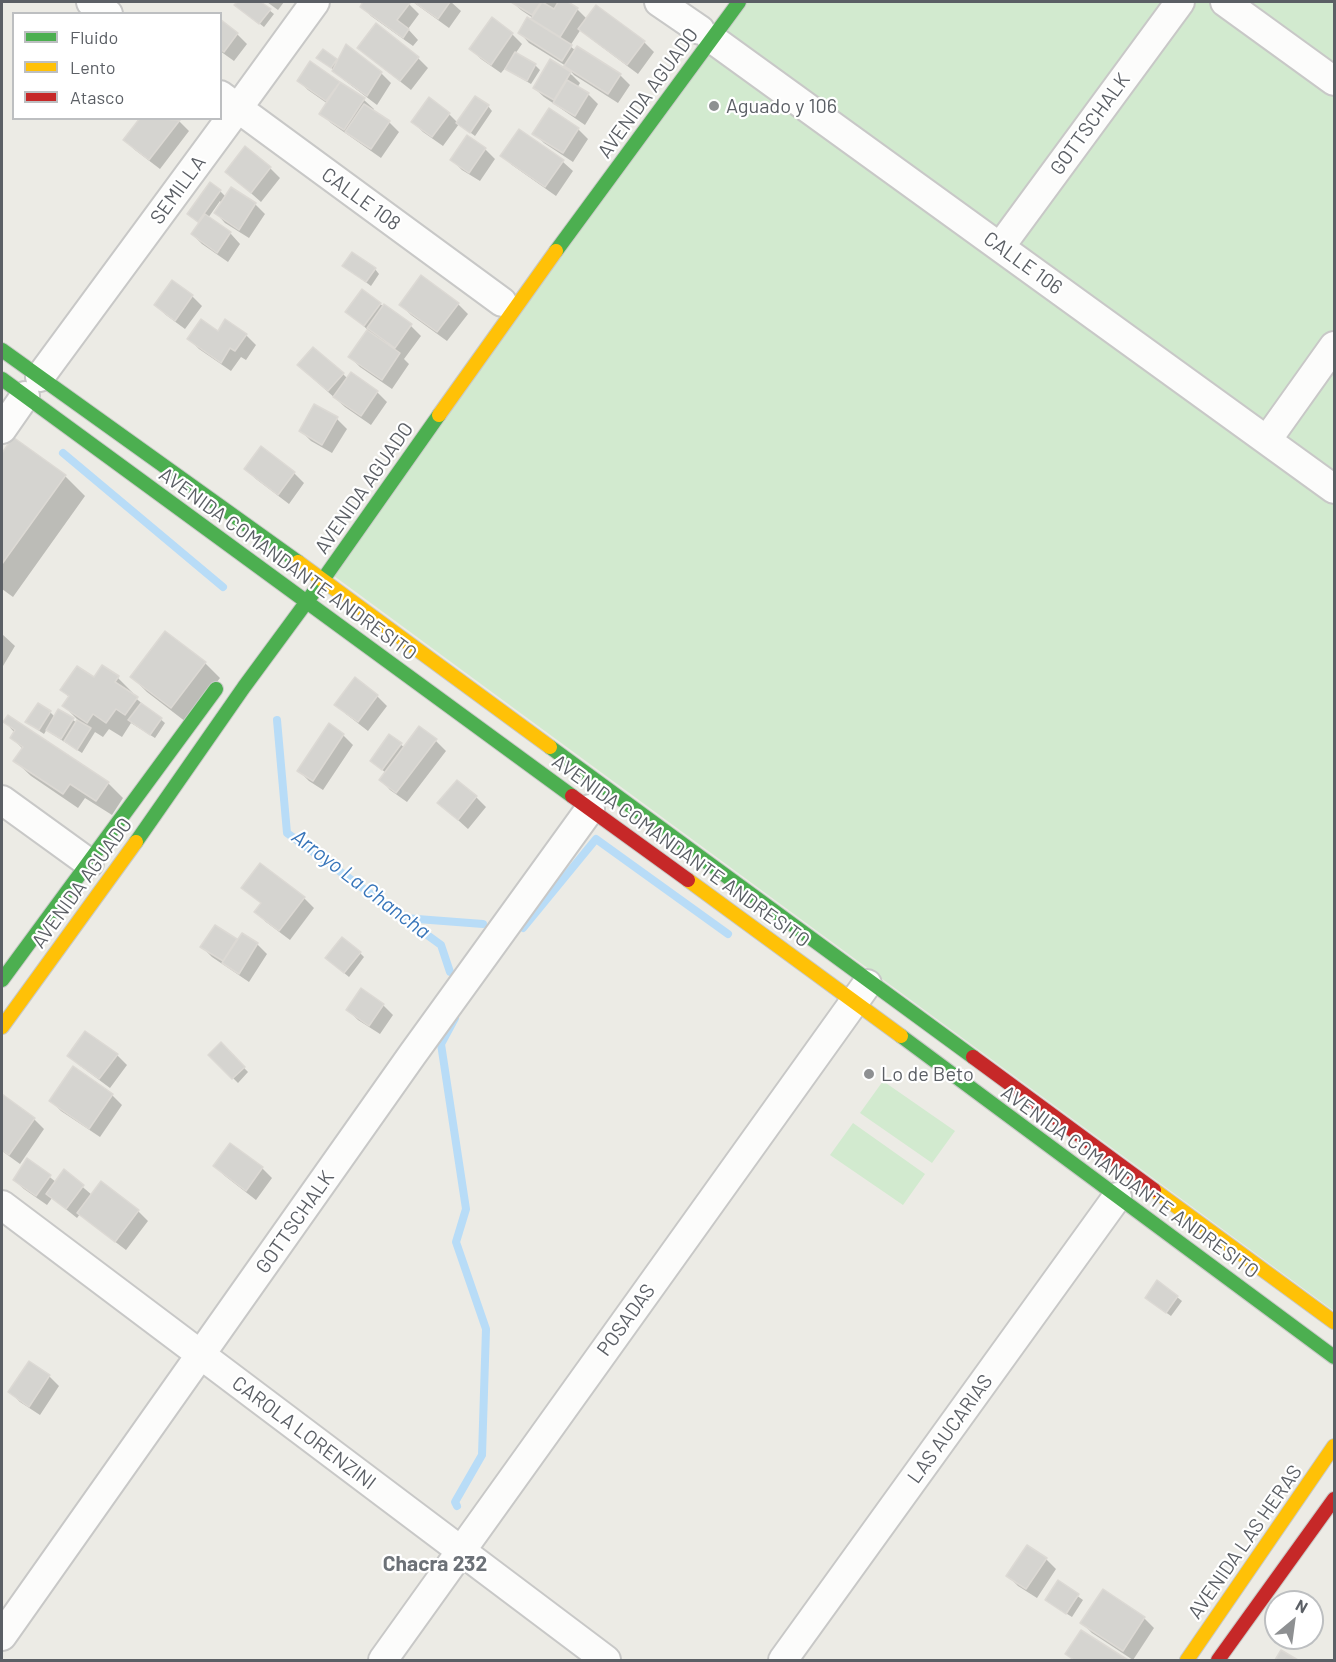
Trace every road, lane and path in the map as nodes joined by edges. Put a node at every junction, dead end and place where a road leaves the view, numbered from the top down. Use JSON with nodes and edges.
{"nodes":[{"id":1,"x":91,"y":2,"type":"edge"},
{"id":2,"x":315,"y":2,"type":"edge"},
{"id":3,"x":659,"y":2,"type":"edge"},
{"id":4,"x":739,"y":2,"type":"edge"},
{"id":5,"x":1180,"y":2,"type":"edge"},
{"id":6,"x":1225,"y":2,"type":"edge"},
{"id":7,"x":105,"y":12,"type":"edge"},
{"id":8,"x":703,"y":32,"type":"junction"},
{"id":9,"x":1335,"y":81,"type":"edge"},
{"id":10,"x":229,"y":102,"type":"edge"},
{"id":11,"x":217,"y":120,"type":"edge"},
{"id":12,"x":1000,"y":247,"type":"junction"},
{"id":13,"x":502,"y":302,"type":"dead end"},
{"id":14,"x":1335,"y":346,"type":"edge"},
{"id":15,"x":2,"y":350,"type":"edge"},
{"id":16,"x":2,"y":379,"type":"edge"},
{"id":17,"x":32,"y":387,"type":"junction"},
{"id":18,"x":2,"y":429,"type":"edge"},
{"id":19,"x":1267,"y":440,"type":"junction"},
{"id":20,"x":1335,"y":489,"type":"edge"},
{"id":21,"x":297,"y":578,"type":"junction"},
{"id":22,"x":322,"y":581,"type":"junction"},
{"id":23,"x":306,"y":601,"type":"junction"},
{"id":24,"x":223,"y":679,"type":"dead end"},
{"id":25,"x":2,"y":800,"type":"edge"},
{"id":26,"x":590,"y":809,"type":"junction"},
{"id":27,"x":88,"y":863,"type":"junction"},
{"id":28,"x":2,"y":980,"type":"edge"},
{"id":29,"x":862,"y":991,"type":"junction"},
{"id":30,"x":2,"y":1027,"type":"edge"},
{"id":31,"x":1117,"y":1197,"type":"junction"},
{"id":32,"x":2,"y":1205,"type":"edge"},
{"id":33,"x":1335,"y":1322,"type":"edge"},
{"id":34,"x":200,"y":1355,"type":"junction"},
{"id":35,"x":1335,"y":1357,"type":"edge"},
{"id":36,"x":1335,"y":1446,"type":"edge"},
{"id":37,"x":1335,"y":1499,"type":"edge"},
{"id":38,"x":461,"y":1552,"type":"junction"},
{"id":39,"x":2,"y":1636,"type":"edge"},
{"id":40,"x":383,"y":1660,"type":"edge"},
{"id":41,"x":606,"y":1660,"type":"edge"},
{"id":42,"x":783,"y":1660,"type":"edge"},
{"id":43,"x":1187,"y":1660,"type":"edge"},
{"id":44,"x":1218,"y":1660,"type":"edge"}],
"edges":[{"from":1,"to":7,"type":"street"},
{"from":2,"to":10,"type":"street","name":"SEMILLA"},
{"from":3,"to":8,"type":"street","name":"CALLE 106"},
{"from":4,"to":8,"type":"main road","name":"AVENIDA AGUADO"},
{"from":5,"to":12,"type":"street","name":"GOTTSCHALK"},
{"from":6,"to":9,"type":"street"},
{"from":8,"to":12,"type":"street","name":"CALLE 106"},
{"from":8,"to":22,"type":"main road","name":"AVENIDA AGUADO"},
{"from":10,"to":13,"type":"street","name":"CALLE 108"},
{"from":11,"to":17,"type":"street","name":"SEMILLA"},
{"from":12,"to":19,"type":"street","name":"CALLE 106"},
{"from":14,"to":19,"type":"street"},
{"from":15,"to":17,"type":"main road","name":"AVENIDA COMANDANTE ANDRESITO"},
{"from":16,"to":17,"type":"main road","name":"AVENIDA COMANDANTE ANDRESITO"},
{"from":17,"to":18,"type":"street","name":"SEMILLA"},
{"from":17,"to":21,"type":"main road","name":"AVENIDA COMANDANTE ANDRESITO"},
{"from":17,"to":21,"type":"main road","name":"AVENIDA COMANDANTE ANDRESITO"},
{"from":19,"to":20,"type":"street","name":"CALLE 106"},
{"from":21,"to":22,"type":"main road","name":"AVENIDA COMANDANTE ANDRESITO"},
{"from":21,"to":23,"type":"main road","name":"AVENIDA COMANDANTE ANDRESITO"},
{"from":22,"to":23,"type":"main road","name":"AVENIDA AGUADO"},
{"from":22,"to":29,"type":"main road","name":"AVENIDA COMANDANTE ANDRESITO"},
{"from":23,"to":26,"type":"main road","name":"AVENIDA COMANDANTE ANDRESITO"},
{"from":23,"to":30,"type":"main road","name":"AVENIDA AGUADO"},
{"from":24,"to":27,"type":"main road","name":"AVENIDA AGUADO"},
{"from":25,"to":27,"type":"street"},
{"from":26,"to":29,"type":"main road","name":"AVENIDA COMANDANTE ANDRESITO"},
{"from":26,"to":34,"type":"street","name":"GOTTSCHALK"},
{"from":27,"to":28,"type":"main road","name":"AVENIDA AGUADO"},
{"from":29,"to":31,"type":"main road","name":"AVENIDA COMANDANTE ANDRESITO"},
{"from":29,"to":33,"type":"main road","name":"AVENIDA COMANDANTE ANDRESITO"},
{"from":29,"to":38,"type":"street","name":"POSADAS"},
{"from":31,"to":35,"type":"main road","name":"AVENIDA COMANDANTE ANDRESITO"},
{"from":31,"to":42,"type":"street","name":"LAS AUCARIAS"},
{"from":32,"to":34,"type":"street","name":"CAROLA LORENZINI"},
{"from":34,"to":38,"type":"street","name":"CAROLA LORENZINI"},
{"from":34,"to":39,"type":"street","name":"GOTTSCHALK"},
{"from":36,"to":43,"type":"main road","name":"AVENIDA LAS HERAS"},
{"from":37,"to":44,"type":"main road"},
{"from":38,"to":40,"type":"street","name":"POSADAS"},
{"from":38,"to":41,"type":"street","name":"CAROLA LORENZINI"}]}
